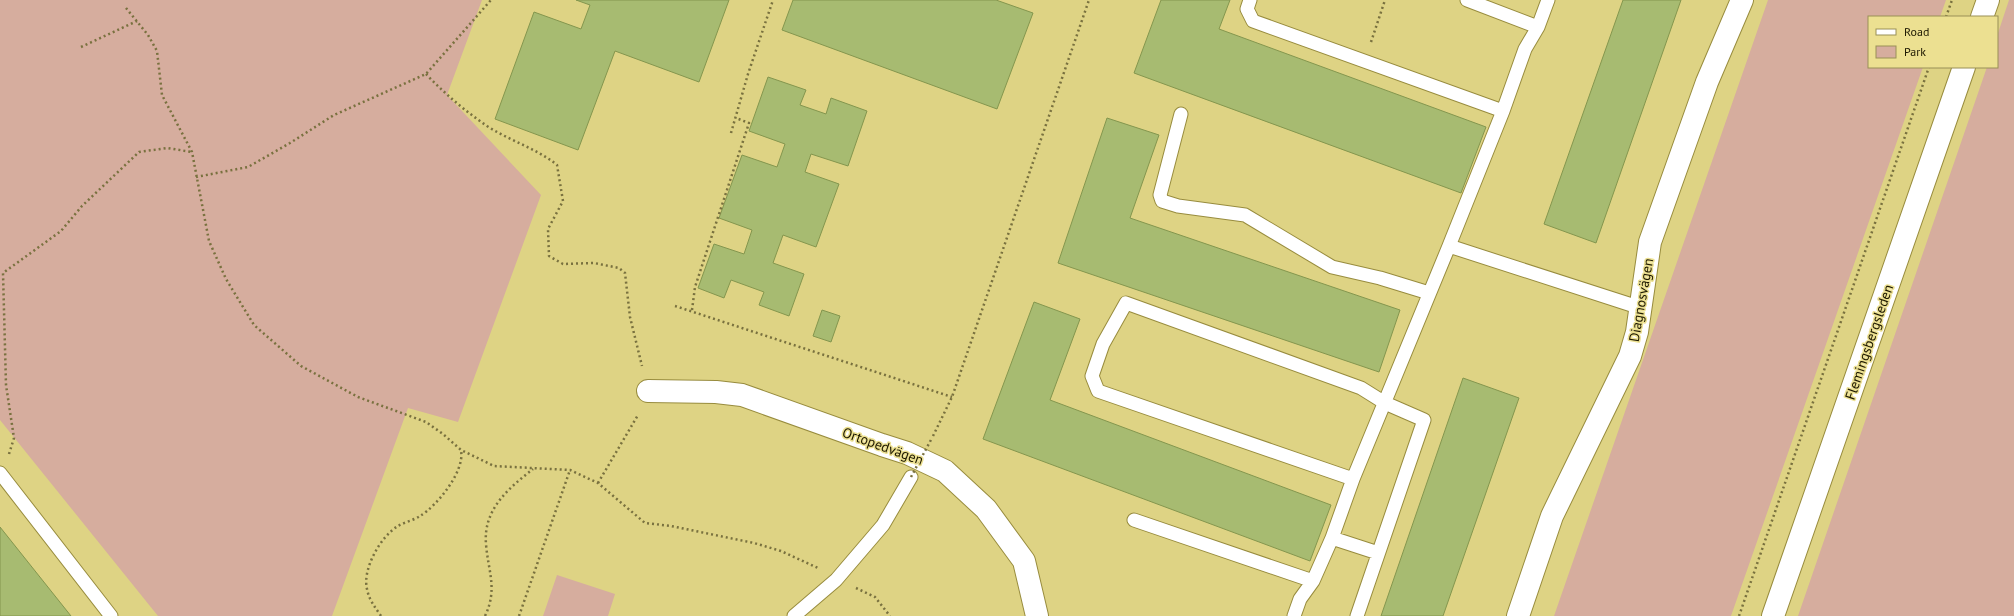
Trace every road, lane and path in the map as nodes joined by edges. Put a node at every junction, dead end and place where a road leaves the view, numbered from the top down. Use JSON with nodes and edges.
{"nodes":[{"id":1,"x":491,"y":0,"type":"edge"},
{"id":2,"x":773,"y":0,"type":"edge"},
{"id":3,"x":1089,"y":0,"type":"edge"},
{"id":4,"x":1250,"y":0,"type":"edge"},
{"id":5,"x":1385,"y":0,"type":"edge"},
{"id":6,"x":1467,"y":0,"type":"edge"},
{"id":7,"x":1548,"y":0,"type":"edge"},
{"id":8,"x":1742,"y":0,"type":"edge"},
{"id":9,"x":1952,"y":0,"type":"edge"},
{"id":10,"x":1988,"y":0,"type":"edge"},
{"id":11,"x":126,"y":8,"type":"dead end"},
{"id":12,"x":1946,"y":16,"type":"edge"},
{"id":13,"x":1982,"y":16,"type":"edge"},
{"id":14,"x":137,"y":20,"type":"junction"},
{"id":15,"x":1538,"y":27,"type":"junction"},
{"id":16,"x":81,"y":47,"type":"dead end"},
{"id":17,"x":1364,"y":61,"type":"junction"},
{"id":18,"x":1929,"y":68,"type":"edge"},
{"id":19,"x":1964,"y":68,"type":"edge"},
{"id":20,"x":426,"y":74,"type":"junction"},
{"id":21,"x":1503,"y":111,"type":"junction"},
{"id":22,"x":1181,"y":114,"type":"dead end"},
{"id":23,"x":736,"y":118,"type":"junction"},
{"id":24,"x":731,"y":133,"type":"dead end"},
{"id":25,"x":192,"y":152,"type":"junction"},
{"id":26,"x":196,"y":177,"type":"junction"},
{"id":27,"x":1449,"y":246,"type":"junction"},
{"id":28,"x":1,"y":274,"type":"edge"},
{"id":29,"x":1429,"y":294,"type":"junction"},
{"id":30,"x":675,"y":306,"type":"dead end"},
{"id":31,"x":1641,"y":308,"type":"junction"},
{"id":32,"x":692,"y":310,"type":"junction"},
{"id":33,"x":648,"y":391,"type":"junction"},
{"id":34,"x":952,"y":397,"type":"junction"},
{"id":35,"x":1385,"y":403,"type":"junction"},
{"id":36,"x":461,"y":450,"type":"junction"},
{"id":37,"x":533,"y":469,"type":"junction"},
{"id":38,"x":570,"y":470,"type":"junction"},
{"id":39,"x":1,"y":474,"type":"edge"},
{"id":40,"x":911,"y":477,"type":"joint"},
{"id":41,"x":1353,"y":479,"type":"junction"},
{"id":42,"x":598,"y":483,"type":"junction"},
{"id":43,"x":1134,"y":520,"type":"dead end"},
{"id":44,"x":1332,"y":538,"type":"junction"},
{"id":45,"x":1378,"y":553,"type":"junction"},
{"id":46,"x":810,"y":563,"type":"dead end"},
{"id":47,"x":836,"y":580,"type":"junction"},
{"id":48,"x":1313,"y":581,"type":"junction"},
{"id":49,"x":111,"y":616,"type":"edge"},
{"id":50,"x":381,"y":616,"type":"edge"},
{"id":51,"x":484,"y":616,"type":"edge"},
{"id":52,"x":519,"y":616,"type":"edge"},
{"id":53,"x":794,"y":616,"type":"edge"},
{"id":54,"x":890,"y":616,"type":"edge"},
{"id":55,"x":1037,"y":616,"type":"edge"},
{"id":56,"x":1294,"y":616,"type":"edge"},
{"id":57,"x":1357,"y":616,"type":"edge"},
{"id":58,"x":1518,"y":616,"type":"edge"},
{"id":59,"x":1739,"y":616,"type":"edge"},
{"id":60,"x":1773,"y":616,"type":"edge"}],
"edges":[{"from":1,"to":20,"type":"path"},
{"from":2,"to":23,"type":"path"},
{"from":3,"to":34,"type":"path"},
{"from":4,"to":17,"type":"lane"},
{"from":5,"to":17,"type":"path"},
{"from":6,"to":15,"type":"lane"},
{"from":7,"to":15,"type":"lane"},
{"from":8,"to":31,"type":"street","name":"Diagnosvägen"},
{"from":9,"to":12,"type":"path"},
{"from":10,"to":13,"type":"street"},
{"from":11,"to":14,"type":"path"},
{"from":14,"to":16,"type":"path"},
{"from":14,"to":25,"type":"path"},
{"from":15,"to":21,"type":"lane"},
{"from":17,"to":21,"type":"lane"},
{"from":18,"to":59,"type":"path"},
{"from":19,"to":60,"type":"street","name":"Flemingsbergsleden"},
{"from":20,"to":26,"type":"path"},
{"from":20,"to":33,"type":"path"},
{"from":21,"to":27,"type":"lane"},
{"from":22,"to":29,"type":"lane"},
{"from":23,"to":24,"type":"path"},
{"from":23,"to":32,"type":"path"},
{"from":25,"to":26,"type":"path"},
{"from":25,"to":28,"type":"path"},
{"from":26,"to":36,"type":"path"},
{"from":27,"to":29,"type":"lane"},
{"from":27,"to":31,"type":"lane"},
{"from":28,"to":39,"type":"path"},
{"from":29,"to":35,"type":"lane"},
{"from":30,"to":32,"type":"path"},
{"from":31,"to":58,"type":"street","name":"Diagnosvägen"},
{"from":32,"to":34,"type":"path"},
{"from":33,"to":42,"type":"path"},
{"from":33,"to":55,"type":"street","name":"Ortopedvägen"},
{"from":34,"to":40,"type":"path","bridge":true},
{"from":35,"to":41,"type":"lane"},
{"from":35,"to":41,"type":"lane"},
{"from":35,"to":45,"type":"lane"},
{"from":36,"to":37,"type":"path"},
{"from":36,"to":50,"type":"path"},
{"from":37,"to":38,"type":"path"},
{"from":37,"to":51,"type":"path"},
{"from":38,"to":42,"type":"path"},
{"from":38,"to":52,"type":"path"},
{"from":39,"to":49,"type":"lane"},
{"from":40,"to":47,"type":"lane"},
{"from":41,"to":44,"type":"lane"},
{"from":42,"to":46,"type":"path"},
{"from":43,"to":48,"type":"lane"},
{"from":44,"to":45,"type":"lane"},
{"from":44,"to":48,"type":"lane"},
{"from":45,"to":57,"type":"lane"},
{"from":47,"to":53,"type":"lane"},
{"from":47,"to":54,"type":"path"},
{"from":48,"to":56,"type":"lane"}]}
